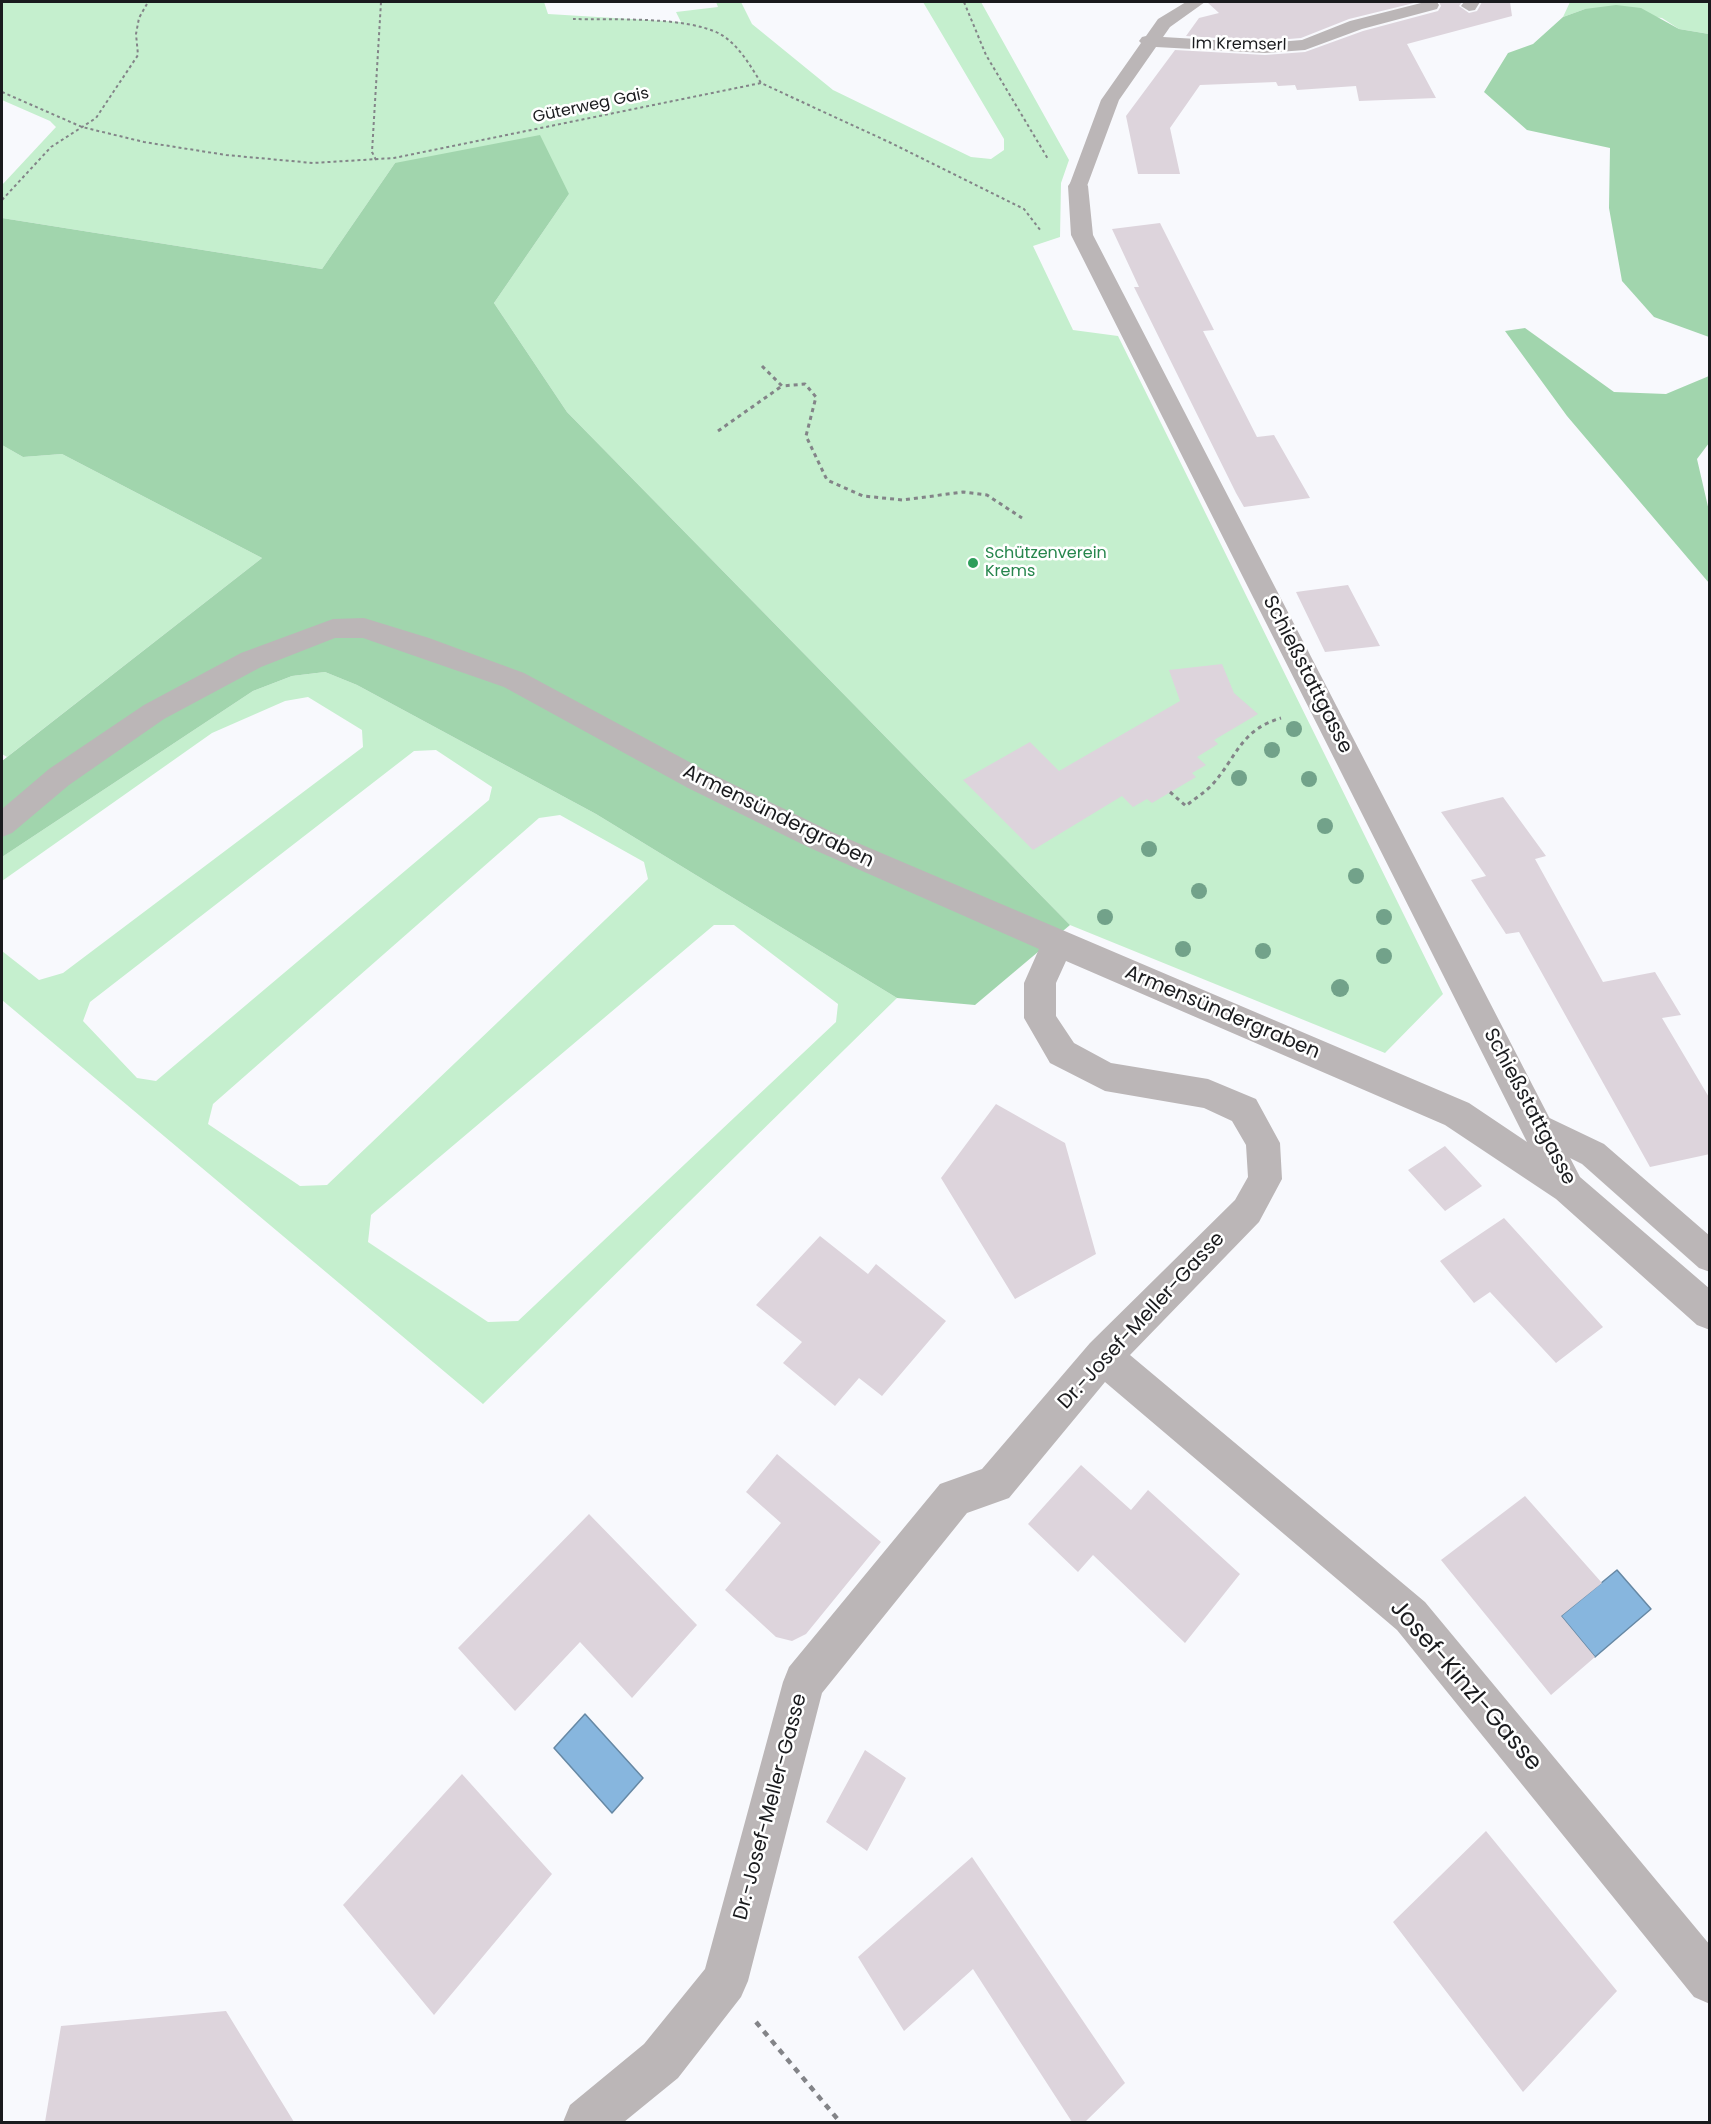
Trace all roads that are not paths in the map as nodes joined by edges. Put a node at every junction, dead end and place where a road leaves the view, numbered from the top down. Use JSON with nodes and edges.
{"nodes":[{"id":1,"x":1197,"y":2,"type":"edge"},
{"id":2,"x":1431,"y":5,"type":"dead end"},
{"id":3,"x":1149,"y":41,"type":"junction"},
{"id":4,"x":1078,"y":186,"type":"joint"},
{"id":5,"x":2,"y":825,"type":"edge"},
{"id":6,"x":1058,"y":943,"type":"junction"},
{"id":7,"x":1538,"y":1126,"type":"junction"},
{"id":8,"x":1568,"y":1188,"type":"junction"},
{"id":9,"x":1710,"y":1257,"type":"edge"},
{"id":10,"x":1710,"y":1313,"type":"edge"},
{"id":11,"x":1103,"y":1356,"type":"junction"},
{"id":12,"x":1710,"y":1981,"type":"edge"},
{"id":13,"x":587,"y":2122,"type":"edge"}],
"edges":[{"from":1,"to":3,"type":"lane"},
{"from":2,"to":3,"type":"lane","name":"Im Kremserl"},
{"from":3,"to":4,"type":"lane"},
{"from":4,"to":7,"type":"street","name":"Schießstattgasse"},
{"from":5,"to":6,"type":"street","name":"Armensündergraben"},
{"from":6,"to":8,"type":"street","name":"Armensündergraben"},
{"from":6,"to":11,"type":"street","name":"Dr.-Josef-Meller-Gasse"},
{"from":7,"to":8,"type":"street","name":"Schießstattgasse"},
{"from":7,"to":9,"type":"lane"},
{"from":8,"to":10,"type":"street","name":"Schießstattgasse"},
{"from":11,"to":12,"type":"street","name":"Josef-Kinzl-Gasse"},
{"from":11,"to":13,"type":"street","name":"Dr.-Josef-Meller-Gasse"}]}
